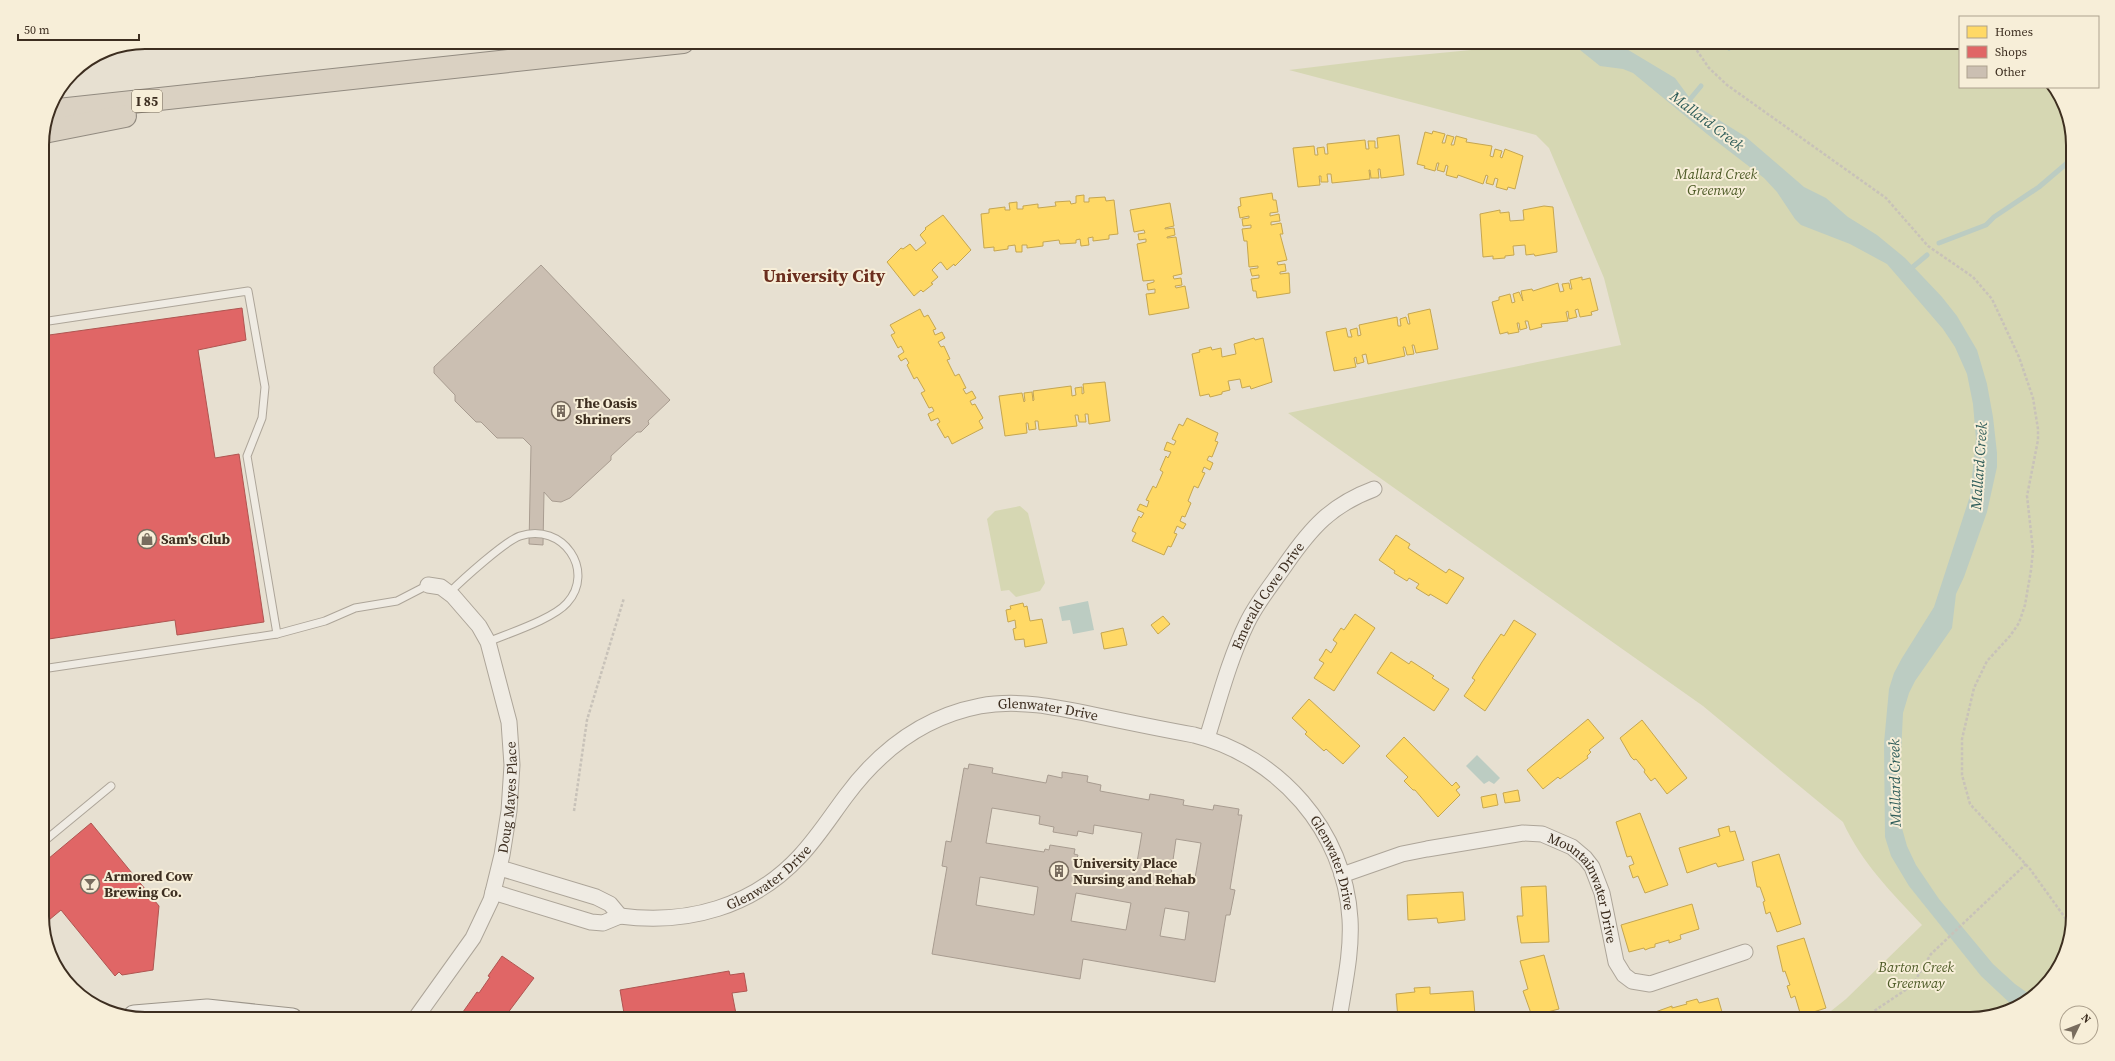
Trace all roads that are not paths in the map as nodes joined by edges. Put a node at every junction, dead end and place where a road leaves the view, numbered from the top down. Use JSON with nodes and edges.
{"nodes":[{"id":1,"x":619,"y":49,"type":"edge"},
{"id":2,"x":246,"y":90,"type":"junction"},
{"id":3,"x":55,"y":110,"type":"edge"},
{"id":4,"x":50,"y":131,"type":"edge"},
{"id":5,"x":49,"y":321,"type":"edge"},
{"id":6,"x":1374,"y":489,"type":"dead end"},
{"id":7,"x":428,"y":585,"type":"joint"},
{"id":8,"x":449,"y":593,"type":"junction"},
{"id":9,"x":277,"y":634,"type":"junction"},
{"id":10,"x":488,"y":642,"type":"junction"},
{"id":11,"x":49,"y":668,"type":"edge"},
{"id":12,"x":1207,"y":738,"type":"junction"},
{"id":13,"x":111,"y":786,"type":"dead end"},
{"id":14,"x":49,"y":836,"type":"edge"},
{"id":15,"x":500,"y":868,"type":"junction"},
{"id":16,"x":1342,"y":875,"type":"junction"},
{"id":17,"x":493,"y":892,"type":"junction"},
{"id":18,"x":620,"y":916,"type":"junction"},
{"id":19,"x":1745,"y":952,"type":"dead end"},
{"id":20,"x":183,"y":1012,"type":"edge"},
{"id":21,"x":226,"y":1012,"type":"edge"},
{"id":22,"x":420,"y":1012,"type":"edge"},
{"id":23,"x":1340,"y":1012,"type":"edge"}],
"edges":[{"from":1,"to":2,"type":"highway","number":"I 85"},
{"from":2,"to":3,"type":"highway","number":"I 85"},
{"from":2,"to":4,"type":"highway"},
{"from":5,"to":9,"type":"lane"},
{"from":6,"to":12,"type":"street","name":"Emerald Cove Drive"},
{"from":7,"to":8,"type":"street","name":"Doug Mayes Place"},
{"from":7,"to":9,"type":"lane"},
{"from":8,"to":10,"type":"street","name":"Doug Mayes Place"},
{"from":8,"to":10,"type":"lane"},
{"from":9,"to":11,"type":"lane"},
{"from":10,"to":15,"type":"street","name":"Doug Mayes Place"},
{"from":12,"to":16,"type":"street","name":"Glenwater Drive"},
{"from":12,"to":18,"type":"street","name":"Glenwater Drive"},
{"from":13,"to":14,"type":"lane"},
{"from":15,"to":17,"type":"street","name":"Doug Mayes Place"},
{"from":15,"to":18,"type":"street"},
{"from":16,"to":19,"type":"street","name":"Mountainwater Drive"},
{"from":16,"to":23,"type":"street","name":"Glenwater Drive"},
{"from":17,"to":18,"type":"street","name":"Glenwater Drive"},
{"from":17,"to":22,"type":"street","name":"Doug Mayes Place"},
{"from":20,"to":21,"type":"street"}]}
